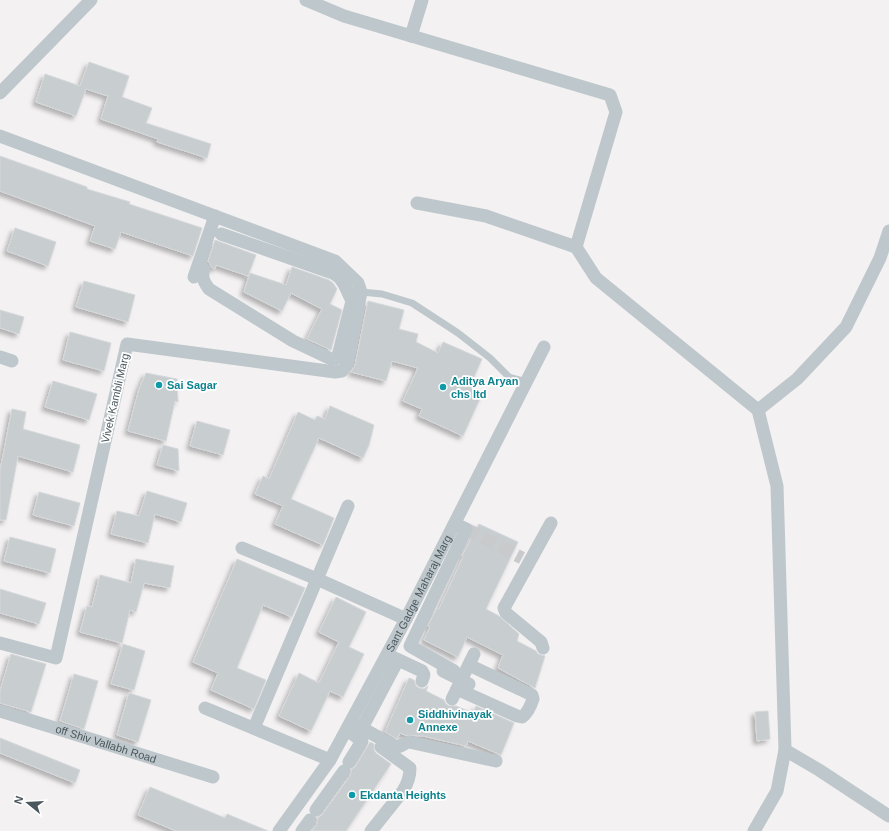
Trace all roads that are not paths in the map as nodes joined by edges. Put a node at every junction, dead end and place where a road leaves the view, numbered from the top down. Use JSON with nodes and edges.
{"nodes":[{"id":1,"x":91,"y":0,"type":"edge"},
{"id":2,"x":306,"y":0,"type":"edge"},
{"id":3,"x":422,"y":0,"type":"edge"},
{"id":4,"x":411,"y":36,"type":"junction"},
{"id":5,"x":0,"y":93,"type":"edge"},
{"id":6,"x":0,"y":136,"type":"edge"},
{"id":7,"x":417,"y":203,"type":"dead end"},
{"id":8,"x":215,"y":216,"type":"junction"},
{"id":9,"x":889,"y":232,"type":"edge"},
{"id":10,"x":221,"y":234,"type":"dead end"},
{"id":11,"x":258,"y":239,"type":"junction"},
{"id":12,"x":576,"y":247,"type":"junction"},
{"id":13,"x":299,"y":254,"type":"junction"},
{"id":14,"x":361,"y":292,"type":"junction"},
{"id":15,"x":544,"y":347,"type":"dead end"},
{"id":16,"x":527,"y":382,"type":"junction"},
{"id":17,"x":758,"y":410,"type":"junction"},
{"id":18,"x":348,"y":506,"type":"dead end"},
{"id":19,"x":551,"y":523,"type":"dead end"},
{"id":20,"x":455,"y":524,"type":"junction"},
{"id":21,"x":242,"y":548,"type":"dead end"},
{"id":22,"x":317,"y":579,"type":"junction"},
{"id":23,"x":406,"y":619,"type":"junction"},
{"id":24,"x":0,"y":643,"type":"edge"},
{"id":25,"x":410,"y":646,"type":"junction"},
{"id":26,"x":543,"y":648,"type":"dead end"},
{"id":27,"x":393,"y":649,"type":"junction"},
{"id":28,"x":422,"y":681,"type":"dead end"},
{"id":29,"x":459,"y":685,"type":"junction"},
{"id":30,"x":205,"y":708,"type":"dead end"},
{"id":31,"x":0,"y":711,"type":"edge"},
{"id":32,"x":355,"y":724,"type":"junction"},
{"id":33,"x":254,"y":728,"type":"junction"},
{"id":34,"x":785,"y":750,"type":"junction"},
{"id":35,"x":330,"y":760,"type":"junction"},
{"id":36,"x":496,"y":761,"type":"dead end"},
{"id":37,"x":213,"y":777,"type":"dead end"},
{"id":38,"x":315,"y":782,"type":"junction"},
{"id":39,"x":329,"y":791,"type":"junction"},
{"id":40,"x":889,"y":816,"type":"edge"},
{"id":41,"x":279,"y":831,"type":"edge"},
{"id":42,"x":302,"y":831,"type":"edge"},
{"id":43,"x":371,"y":831,"type":"edge"},
{"id":44,"x":754,"y":831,"type":"edge"}],
"edges":[{"from":1,"to":5,"type":"street"},
{"from":2,"to":4,"type":"street"},
{"from":3,"to":4,"type":"street"},
{"from":4,"to":12,"type":"street"},
{"from":6,"to":8,"type":"street"},
{"from":7,"to":12,"type":"street"},
{"from":8,"to":11,"type":"street"},
{"from":8,"to":13,"type":"street"},
{"from":9,"to":17,"type":"street"},
{"from":10,"to":11,"type":"street"},
{"from":11,"to":13,"type":"street"},
{"from":12,"to":17,"type":"street"},
{"from":13,"to":14,"type":"street"},
{"from":14,"to":16,"type":"lane"},
{"from":14,"to":24,"type":"street","name":"Vivek Kambli Marg"},
{"from":15,"to":16,"type":"street","name":"Sant Gadge Maharaj Marg"},
{"from":16,"to":20,"type":"street","name":"Sant Gadge Maharaj Marg"},
{"from":17,"to":34,"type":"street"},
{"from":18,"to":22,"type":"street"},
{"from":19,"to":26,"type":"street"},
{"from":20,"to":23,"type":"street","name":"Sant Gadge Maharaj Marg"},
{"from":20,"to":25,"type":"street"},
{"from":21,"to":22,"type":"street"},
{"from":22,"to":23,"type":"street"},
{"from":22,"to":33,"type":"street"},
{"from":23,"to":27,"type":"street","name":"Sant Gadge Maharaj Marg"},
{"from":25,"to":27,"type":"street"},
{"from":25,"to":29,"type":"street"},
{"from":27,"to":28,"type":"street"},
{"from":27,"to":29,"type":"street"},
{"from":27,"to":32,"type":"street","name":"Sant Gadge Maharaj Marg"},
{"from":29,"to":29,"type":"street"},
{"from":30,"to":33,"type":"street"},
{"from":31,"to":37,"type":"street","name":"off Shiv Vallabh Road"},
{"from":32,"to":35,"type":"street","name":"Sant Gadge Maharaj Marg"},
{"from":32,"to":36,"type":"street"},
{"from":32,"to":39,"type":"street"},
{"from":32,"to":43,"type":"street"},
{"from":33,"to":35,"type":"street"},
{"from":34,"to":40,"type":"street"},
{"from":34,"to":44,"type":"street"},
{"from":35,"to":38,"type":"street","name":"Sant Gadge Maharaj Marg"},
{"from":38,"to":39,"type":"street"},
{"from":38,"to":41,"type":"street","name":"Sant Gadge Maharaj Marg"},
{"from":39,"to":42,"type":"street"}]}
